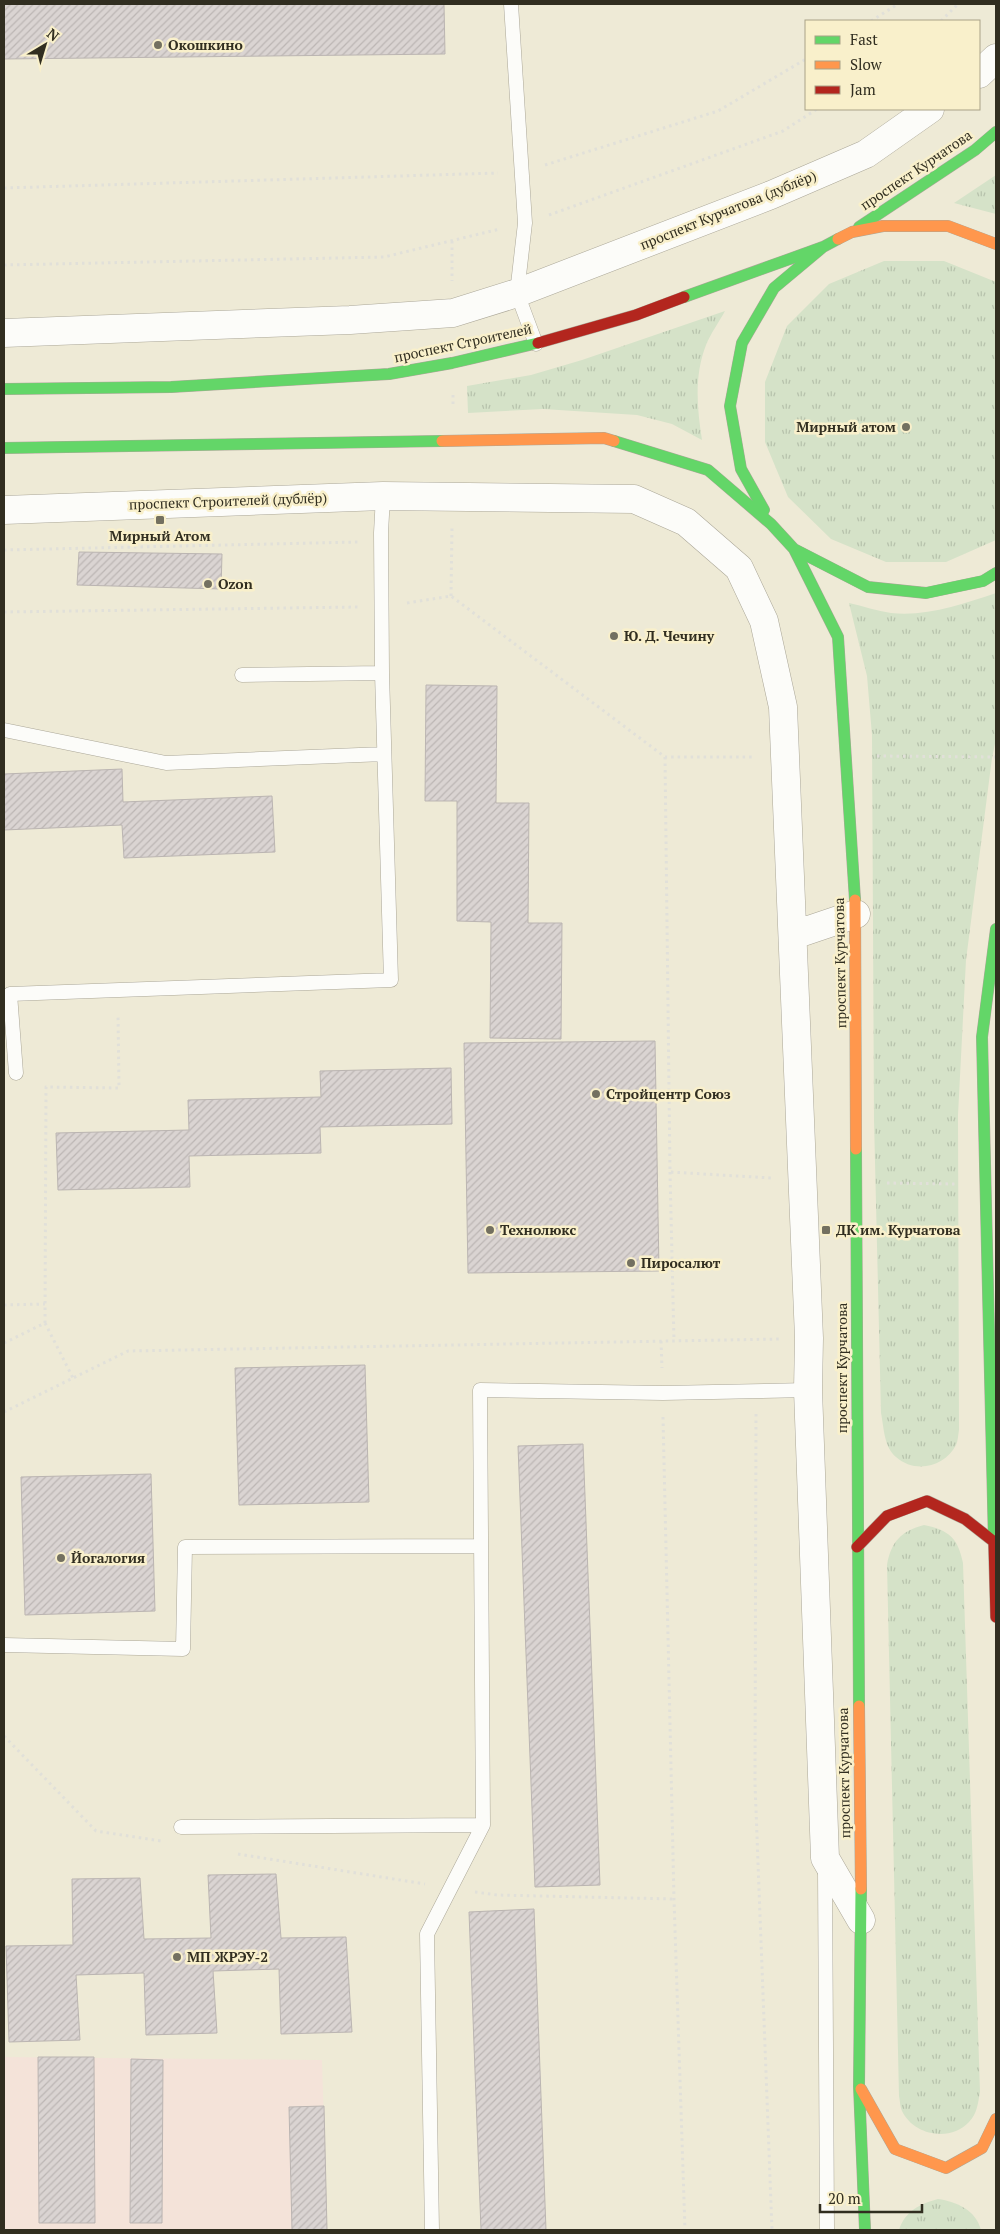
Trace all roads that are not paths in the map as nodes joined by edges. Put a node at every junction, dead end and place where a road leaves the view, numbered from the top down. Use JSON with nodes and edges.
{"nodes":[{"id":1,"x":511,"y":4,"type":"edge"},
{"id":2,"x":996,"y":58,"type":"edge"},
{"id":3,"x":980,"y":73,"type":"edge"},
{"id":4,"x":929,"y":110,"type":"edge"},
{"id":5,"x":996,"y":132,"type":"edge"},
{"id":6,"x":852,"y":232,"type":"junction"},
{"id":7,"x":996,"y":244,"type":"edge"},
{"id":8,"x":823,"y":247,"type":"junction"},
{"id":9,"x":517,"y":293,"type":"junction"},
{"id":10,"x":4,"y":333,"type":"edge"},
{"id":11,"x":536,"y":344,"type":"junction"},
{"id":12,"x":4,"y":389,"type":"edge"},
{"id":13,"x":4,"y":448,"type":"edge"},
{"id":14,"x":383,"y":496,"type":"junction"},
{"id":15,"x":4,"y":510,"type":"edge"},
{"id":16,"x":772,"y":524,"type":"junction"},
{"id":17,"x":794,"y":549,"type":"junction"},
{"id":18,"x":996,"y":573,"type":"edge"},
{"id":19,"x":382,"y":673,"type":"junction"},
{"id":20,"x":242,"y":676,"type":"dead end"},
{"id":21,"x":4,"y":730,"type":"edge"},
{"id":22,"x":384,"y":754,"type":"junction"},
{"id":23,"x":856,"y":914,"type":"junction"},
{"id":24,"x":996,"y":929,"type":"edge"},
{"id":25,"x":794,"y":935,"type":"junction"},
{"id":26,"x":16,"y":1073,"type":"dead end"},
{"id":27,"x":993,"y":1369,"type":"edge"},
{"id":28,"x":808,"y":1390,"type":"junction"},
{"id":29,"x":993,"y":1541,"type":"junction"},
{"id":30,"x":481,"y":1546,"type":"junction"},
{"id":31,"x":857,"y":1546,"type":"junction"},
{"id":32,"x":996,"y":1617,"type":"edge"},
{"id":33,"x":4,"y":1645,"type":"edge"},
{"id":34,"x":483,"y":1825,"type":"junction"},
{"id":35,"x":181,"y":1827,"type":"dead end"},
{"id":36,"x":825,"y":1858,"type":"junction"},
{"id":37,"x":861,"y":1920,"type":"junction"},
{"id":38,"x":860,"y":2086,"type":"junction"},
{"id":39,"x":996,"y":2119,"type":"edge"},
{"id":40,"x":432,"y":2230,"type":"edge"},
{"id":41,"x":827,"y":2230,"type":"edge"},
{"id":42,"x":865,"y":2230,"type":"edge"}],
"edges":[{"from":1,"to":9,"type":"lane"},
{"from":2,"to":3,"type":"street"},
{"from":4,"to":9,"type":"street","name":"проспект Курчатова (дублёр)"},
{"from":5,"to":6,"type":"main road","name":"проспект Курчатова"},
{"from":6,"to":7,"type":"main road"},
{"from":6,"to":8,"type":"main road"},
{"from":8,"to":11,"type":"main road","name":"проспект Строителей"},
{"from":8,"to":16,"type":"main road"},
{"from":9,"to":10,"type":"street","name":"проспект Курчатова (дублёр)"},
{"from":9,"to":11,"type":"lane"},
{"from":11,"to":12,"type":"main road","name":"проспект Строителей"},
{"from":13,"to":16,"type":"main road"},
{"from":14,"to":15,"type":"street","name":"проспект Строителей (дублёр)"},
{"from":14,"to":19,"type":"lane"},
{"from":14,"to":25,"type":"street","name":"проспект Строителей (дублёр)"},
{"from":16,"to":17,"type":"main road","name":"проспект Курчатова"},
{"from":17,"to":18,"type":"main road"},
{"from":17,"to":23,"type":"main road","name":"проспект Курчатова"},
{"from":19,"to":20,"type":"lane"},
{"from":19,"to":22,"type":"lane"},
{"from":21,"to":22,"type":"lane"},
{"from":22,"to":26,"type":"lane"},
{"from":23,"to":25,"type":"street"},
{"from":23,"to":31,"type":"main road","name":"проспект Курчатова"},
{"from":24,"to":27,"type":"main road"},
{"from":25,"to":28,"type":"street","name":"проспект Строителей (дублёр)"},
{"from":27,"to":29,"type":"main road"},
{"from":28,"to":30,"type":"lane"},
{"from":28,"to":36,"type":"street","name":"проспект Строителей (дублёр)"},
{"from":29,"to":31,"type":"main road"},
{"from":29,"to":32,"type":"main road"},
{"from":30,"to":33,"type":"lane"},
{"from":30,"to":34,"type":"lane"},
{"from":31,"to":37,"type":"main road","name":"проспект Курчатова"},
{"from":34,"to":35,"type":"lane"},
{"from":34,"to":40,"type":"lane"},
{"from":36,"to":37,"type":"street"},
{"from":36,"to":41,"type":"lane"},
{"from":37,"to":38,"type":"main road","name":"проспект Курчатова"},
{"from":38,"to":39,"type":"main road"},
{"from":38,"to":42,"type":"main road","name":"проспект Курчатова"}]}
